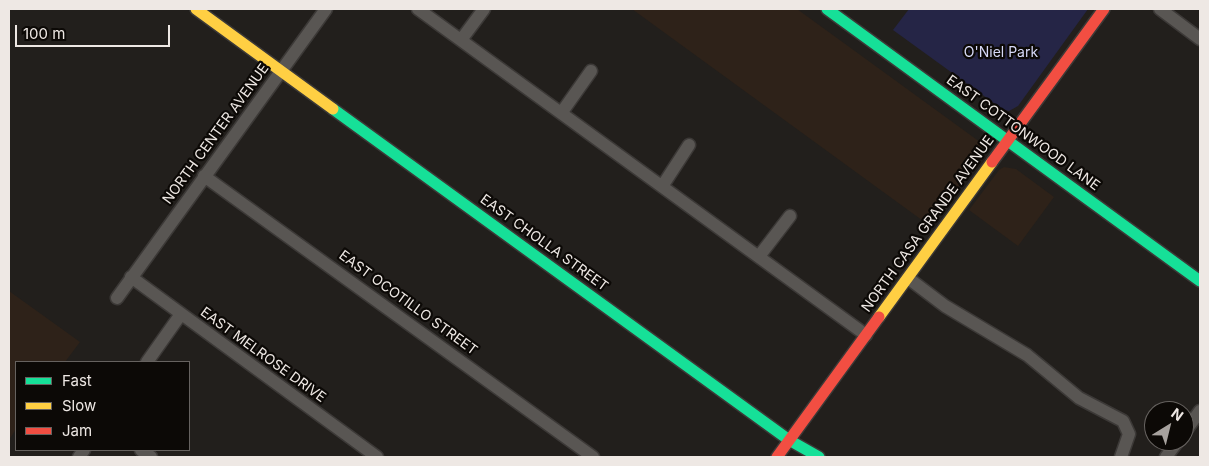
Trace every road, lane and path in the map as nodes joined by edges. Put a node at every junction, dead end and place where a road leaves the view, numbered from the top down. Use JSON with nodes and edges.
{"nodes":[{"id":1,"x":196,"y":9,"type":"edge"},
{"id":2,"x":326,"y":9,"type":"edge"},
{"id":3,"x":418,"y":9,"type":"edge"},
{"id":4,"x":484,"y":9,"type":"edge"},
{"id":5,"x":827,"y":9,"type":"edge"},
{"id":6,"x":1104,"y":9,"type":"edge"},
{"id":7,"x":1160,"y":9,"type":"edge"},
{"id":8,"x":1200,"y":39,"type":"edge"},
{"id":9,"x":461,"y":40,"type":"junction"},
{"id":10,"x":281,"y":71,"type":"junction"},
{"id":11,"x":591,"y":71,"type":"dead end"},
{"id":12,"x":562,"y":112,"type":"junction"},
{"id":13,"x":1008,"y":141,"type":"junction"},
{"id":14,"x":689,"y":145,"type":"dead end"},
{"id":15,"x":204,"y":176,"type":"junction"},
{"id":16,"x":663,"y":185,"type":"junction"},
{"id":17,"x":790,"y":216,"type":"dead end"},
{"id":18,"x":760,"y":255,"type":"junction"},
{"id":19,"x":131,"y":277,"type":"junction"},
{"id":20,"x":908,"y":278,"type":"junction"},
{"id":21,"x":1200,"y":281,"type":"edge"},
{"id":22,"x":116,"y":298,"type":"dead end"},
{"id":23,"x":181,"y":314,"type":"junction"},
{"id":24,"x":866,"y":334,"type":"junction"},
{"id":25,"x":148,"y":361,"type":"edge"},
{"id":26,"x":790,"y":440,"type":"junction"},
{"id":27,"x":377,"y":457,"type":"edge"},
{"id":28,"x":593,"y":457,"type":"edge"},
{"id":29,"x":777,"y":457,"type":"edge"},
{"id":30,"x":819,"y":457,"type":"edge"},
{"id":31,"x":1121,"y":457,"type":"edge"}],
"edges":[{"from":1,"to":10,"type":"street","name":"EAST CHOLLA STREET"},
{"from":2,"to":10,"type":"street","name":"NORTH CENTER AVENUE"},
{"from":3,"to":9,"type":"street"},
{"from":4,"to":9,"type":"street"},
{"from":5,"to":13,"type":"street","name":"EAST COTTONWOOD LANE"},
{"from":6,"to":13,"type":"street","name":"NORTH CASA GRANDE AVENUE"},
{"from":7,"to":8,"type":"street"},
{"from":9,"to":12,"type":"street"},
{"from":10,"to":15,"type":"street","name":"NORTH CENTER AVENUE"},
{"from":10,"to":26,"type":"street","name":"EAST CHOLLA STREET"},
{"from":11,"to":12,"type":"street"},
{"from":12,"to":16,"type":"street"},
{"from":13,"to":20,"type":"street","name":"NORTH CASA GRANDE AVENUE"},
{"from":13,"to":21,"type":"street","name":"EAST COTTONWOOD LANE"},
{"from":14,"to":16,"type":"street"},
{"from":15,"to":19,"type":"street","name":"NORTH CENTER AVENUE"},
{"from":15,"to":28,"type":"street","name":"EAST OCOTILLO STREET"},
{"from":16,"to":18,"type":"street"},
{"from":17,"to":18,"type":"street"},
{"from":18,"to":24,"type":"street"},
{"from":19,"to":22,"type":"street","name":"NORTH CENTER AVENUE"},
{"from":19,"to":23,"type":"street","name":"EAST MELROSE DRIVE"},
{"from":20,"to":24,"type":"street","name":"NORTH CASA GRANDE AVENUE"},
{"from":20,"to":31,"type":"street"},
{"from":23,"to":25,"type":"street"},
{"from":23,"to":27,"type":"street","name":"EAST MELROSE DRIVE"},
{"from":24,"to":26,"type":"street","name":"NORTH CASA GRANDE AVENUE"},
{"from":26,"to":29,"type":"street","name":"NORTH CASA GRANDE AVENUE"},
{"from":26,"to":30,"type":"street","name":"EAST CHOLLA STREET"}]}
